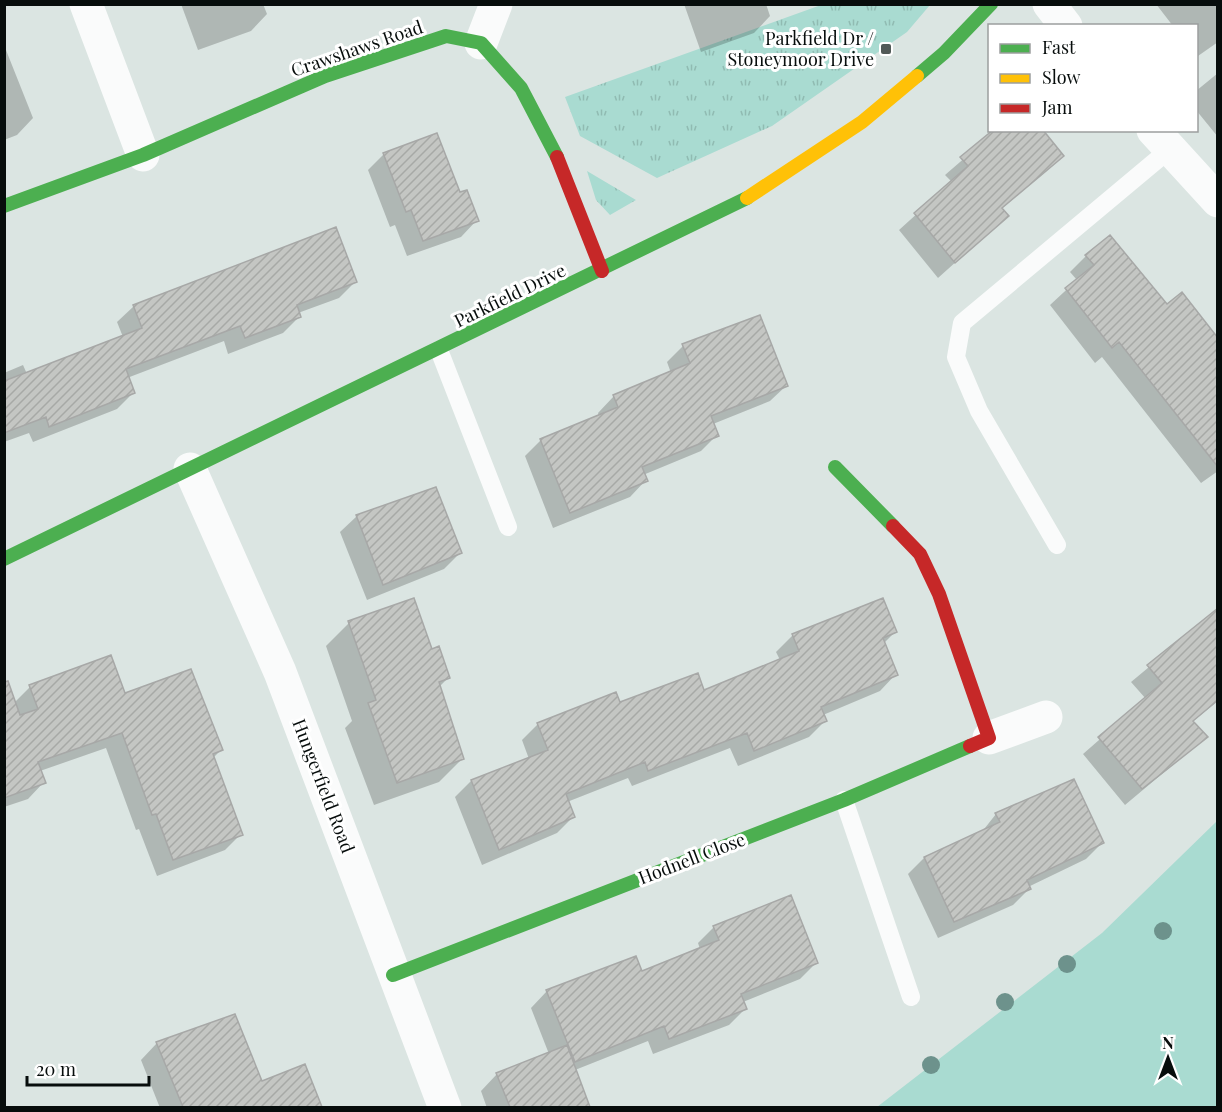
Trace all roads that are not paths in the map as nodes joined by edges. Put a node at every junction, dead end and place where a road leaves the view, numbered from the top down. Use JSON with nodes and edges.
{"nodes":[{"id":1,"x":86,"y":4,"type":"edge"},
{"id":2,"x":496,"y":4,"type":"edge"},
{"id":3,"x":992,"y":4,"type":"edge"},
{"id":4,"x":1049,"y":4,"type":"edge"},
{"id":5,"x":1064,"y":24,"type":"edge"},
{"id":6,"x":481,"y":43,"type":"junction"},
{"id":7,"x":1162,"y":140,"type":"edge"},
{"id":8,"x":143,"y":155,"type":"junction"},
{"id":9,"x":1218,"y":201,"type":"edge"},
{"id":10,"x":4,"y":206,"type":"edge"},
{"id":11,"x":602,"y":272,"type":"junction"},
{"id":12,"x":439,"y":350,"type":"junction"},
{"id":13,"x":835,"y":467,"type":"dead end"},
{"id":14,"x":190,"y":469,"type":"junction"},
{"id":15,"x":508,"y":527,"type":"dead end"},
{"id":16,"x":1057,"y":545,"type":"dead end"},
{"id":17,"x":4,"y":559,"type":"edge"},
{"id":18,"x":1046,"y":717,"type":"dead end"},
{"id":19,"x":989,"y":738,"type":"junction"},
{"id":20,"x":844,"y":800,"type":"junction"},
{"id":21,"x":393,"y":975,"type":"junction"},
{"id":22,"x":911,"y":997,"type":"dead end"},
{"id":23,"x":445,"y":1107,"type":"edge"}],
"edges":[{"from":1,"to":8,"type":"street"},
{"from":2,"to":6,"type":"street"},
{"from":3,"to":11,"type":"street","name":"Parkfield Drive"},
{"from":4,"to":5,"type":"street"},
{"from":6,"to":8,"type":"street","name":"Crawshaws Road"},
{"from":6,"to":11,"type":"street"},
{"from":7,"to":9,"type":"street"},
{"from":7,"to":16,"type":"lane"},
{"from":8,"to":10,"type":"street","name":"Crawshaws Road"},
{"from":11,"to":12,"type":"street","name":"Parkfield Drive"},
{"from":12,"to":14,"type":"street","name":"Parkfield Drive"},
{"from":12,"to":15,"type":"lane"},
{"from":13,"to":19,"type":"street"},
{"from":14,"to":17,"type":"street","name":"Parkfield Drive"},
{"from":14,"to":21,"type":"street","name":"Hungerfield Road"},
{"from":18,"to":19,"type":"street","name":"Hodnell Close"},
{"from":19,"to":20,"type":"street","name":"Hodnell Close"},
{"from":20,"to":21,"type":"street","name":"Hodnell Close"},
{"from":20,"to":22,"type":"lane"},
{"from":21,"to":23,"type":"street","name":"Hungerfield Road"}]}
